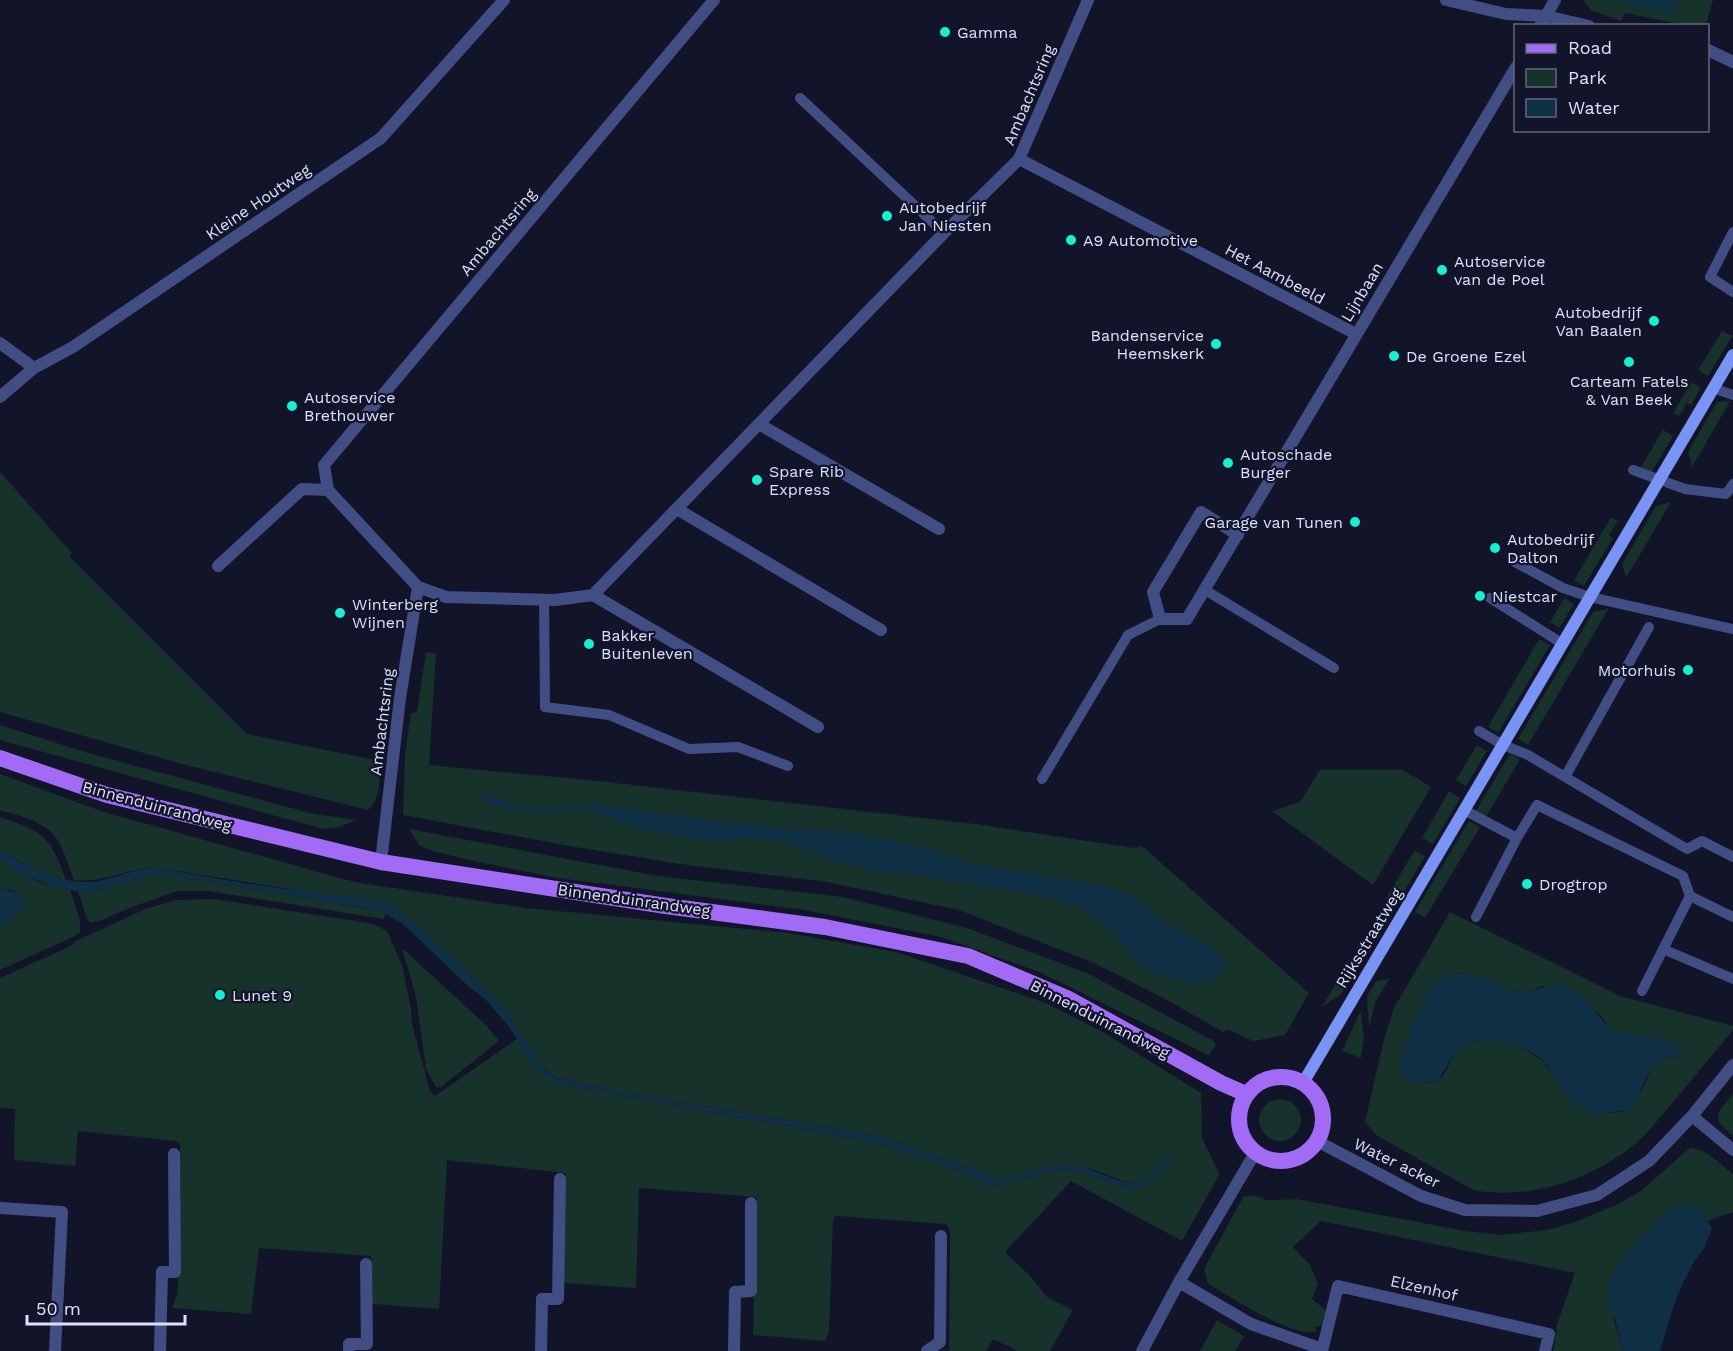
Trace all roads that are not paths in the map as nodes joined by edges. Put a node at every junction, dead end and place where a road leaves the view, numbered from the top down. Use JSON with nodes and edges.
{"nodes":[{"id":1,"x":504,"y":0,"type":"edge"},
{"id":2,"x":714,"y":0,"type":"edge"},
{"id":3,"x":1088,"y":0,"type":"edge"},
{"id":4,"x":1446,"y":0,"type":"edge"},
{"id":5,"x":1555,"y":0,"type":"edge"},
{"id":6,"x":1543,"y":21,"type":"edge"},
{"id":7,"x":1571,"y":24,"type":"edge"},
{"id":8,"x":1709,"y":51,"type":"edge"},
{"id":9,"x":1733,"y":62,"type":"edge"},
{"id":10,"x":1514,"y":69,"type":"edge"},
{"id":11,"x":800,"y":98,"type":"dead end"},
{"id":12,"x":1019,"y":159,"type":"junction"},
{"id":13,"x":1733,"y":232,"type":"edge"},
{"id":14,"x":944,"y":233,"type":"junction"},
{"id":15,"x":1733,"y":292,"type":"edge"},
{"id":16,"x":1356,"y":334,"type":"junction"},
{"id":17,"x":0,"y":343,"type":"edge"},
{"id":18,"x":1733,"y":355,"type":"edge"},
{"id":19,"x":34,"y":368,"type":"junction"},
{"id":20,"x":1713,"y":388,"type":"junction"},
{"id":21,"x":1733,"y":395,"type":"edge"},
{"id":22,"x":0,"y":397,"type":"edge"},
{"id":23,"x":759,"y":424,"type":"junction"},
{"id":24,"x":1633,"y":470,"type":"dead end"},
{"id":25,"x":1659,"y":480,"type":"junction"},
{"id":26,"x":1733,"y":484,"type":"edge"},
{"id":27,"x":328,"y":490,"type":"junction"},
{"id":28,"x":677,"y":508,"type":"junction"},
{"id":29,"x":939,"y":529,"type":"dead end"},
{"id":30,"x":1238,"y":535,"type":"junction"},
{"id":31,"x":1515,"y":562,"type":"dead end"},
{"id":32,"x":218,"y":566,"type":"dead end"},
{"id":33,"x":418,"y":587,"type":"junction"},
{"id":34,"x":1205,"y":590,"type":"junction"},
{"id":35,"x":593,"y":595,"type":"junction"},
{"id":36,"x":1590,"y":597,"type":"junction"},
{"id":37,"x":1490,"y":598,"type":"dead end"},
{"id":38,"x":544,"y":600,"type":"junction"},
{"id":39,"x":1161,"y":619,"type":"junction"},
{"id":40,"x":1649,"y":627,"type":"dead end"},
{"id":41,"x":1733,"y":629,"type":"edge"},
{"id":42,"x":881,"y":630,"type":"dead end"},
{"id":43,"x":1563,"y":644,"type":"junction"},
{"id":44,"x":1334,"y":668,"type":"dead end"},
{"id":45,"x":818,"y":727,"type":"dead end"},
{"id":46,"x":1479,"y":731,"type":"dead end"},
{"id":47,"x":1503,"y":745,"type":"junction"},
{"id":48,"x":0,"y":758,"type":"edge"},
{"id":49,"x":788,"y":766,"type":"dead end"},
{"id":50,"x":1565,"y":777,"type":"junction"},
{"id":51,"x":1042,"y":779,"type":"dead end"},
{"id":52,"x":1464,"y":810,"type":"junction"},
{"id":53,"x":1517,"y":838,"type":"junction"},
{"id":54,"x":1733,"y":857,"type":"edge"},
{"id":55,"x":381,"y":862,"type":"junction"},
{"id":56,"x":1690,"y":896,"type":"junction"},
{"id":57,"x":1476,"y":917,"type":"dead end"},
{"id":58,"x":1733,"y":917,"type":"edge"},
{"id":59,"x":1663,"y":949,"type":"junction"},
{"id":60,"x":1733,"y":979,"type":"edge"},
{"id":61,"x":1642,"y":991,"type":"dead end"},
{"id":62,"x":1733,"y":1065,"type":"edge"},
{"id":63,"x":1304,"y":1083,"type":"junction"},
{"id":64,"x":1246,"y":1094,"type":"junction"},
{"id":65,"x":1692,"y":1116,"type":"junction"},
{"id":66,"x":1317,"y":1141,"type":"junction"},
{"id":67,"x":1733,"y":1150,"type":"edge"},
{"id":68,"x":1255,"y":1153,"type":"junction"},
{"id":69,"x":174,"y":1154,"type":"dead end"},
{"id":70,"x":560,"y":1179,"type":"dead end"},
{"id":71,"x":751,"y":1203,"type":"dead end"},
{"id":72,"x":0,"y":1208,"type":"edge"},
{"id":73,"x":941,"y":1236,"type":"dead end"},
{"id":74,"x":366,"y":1264,"type":"dead end"},
{"id":75,"x":1179,"y":1282,"type":"junction"},
{"id":76,"x":349,"y":1348,"type":"edge"},
{"id":77,"x":1322,"y":1350,"type":"edge"},
{"id":78,"x":54,"y":1351,"type":"edge"},
{"id":79,"x":160,"y":1351,"type":"edge"},
{"id":80,"x":541,"y":1351,"type":"edge"},
{"id":81,"x":734,"y":1351,"type":"edge"},
{"id":82,"x":927,"y":1351,"type":"edge"},
{"id":83,"x":1142,"y":1351,"type":"edge"},
{"id":84,"x":1545,"y":1351,"type":"edge"}],
"edges":[{"from":1,"to":19,"type":"street","name":"Kleine Houtweg"},
{"from":2,"to":27,"type":"street","name":"Ambachtsring"},
{"from":3,"to":12,"type":"street","name":"Ambachtsring"},
{"from":4,"to":6,"type":"street"},
{"from":5,"to":6,"type":"street"},
{"from":6,"to":7,"type":"street"},
{"from":8,"to":9,"type":"street"},
{"from":10,"to":16,"type":"street","name":"Lijnbaan"},
{"from":11,"to":14,"type":"lane"},
{"from":12,"to":14,"type":"street","name":"Ambachtsring"},
{"from":12,"to":16,"type":"street","name":"Het Aambeeld"},
{"from":13,"to":15,"type":"lane"},
{"from":14,"to":23,"type":"street","name":"Ambachtsring"},
{"from":16,"to":30,"type":"street","name":"Lijnbaan"},
{"from":17,"to":19,"type":"street"},
{"from":18,"to":20,"type":"main road","name":"Rijksstraatweg"},
{"from":19,"to":22,"type":"street","name":"Kleine Houtweg"},
{"from":20,"to":21,"type":"lane"},
{"from":20,"to":25,"type":"main road","name":"Rijksstraatweg"},
{"from":23,"to":28,"type":"street","name":"Ambachtsring"},
{"from":23,"to":29,"type":"street"},
{"from":24,"to":25,"type":"lane"},
{"from":25,"to":26,"type":"lane"},
{"from":25,"to":36,"type":"main road","name":"Rijksstraatweg"},
{"from":27,"to":32,"type":"street"},
{"from":27,"to":33,"type":"street"},
{"from":28,"to":35,"type":"street","name":"Ambachtsring"},
{"from":28,"to":42,"type":"street"},
{"from":30,"to":34,"type":"street","name":"Lijnbaan"},
{"from":30,"to":39,"type":"street"},
{"from":31,"to":36,"type":"lane"},
{"from":33,"to":38,"type":"street"},
{"from":33,"to":55,"type":"street","name":"Ambachtsring"},
{"from":34,"to":39,"type":"street","name":"Lijnbaan"},
{"from":34,"to":44,"type":"lane"},
{"from":35,"to":38,"type":"street"},
{"from":35,"to":45,"type":"street"},
{"from":36,"to":41,"type":"lane"},
{"from":36,"to":43,"type":"main road","name":"Rijksstraatweg"},
{"from":37,"to":43,"type":"lane"},
{"from":38,"to":49,"type":"lane"},
{"from":39,"to":51,"type":"lane"},
{"from":40,"to":50,"type":"lane"},
{"from":43,"to":47,"type":"main road","name":"Rijksstraatweg"},
{"from":46,"to":47,"type":"lane"},
{"from":47,"to":50,"type":"lane"},
{"from":47,"to":52,"type":"main road","name":"Rijksstraatweg"},
{"from":48,"to":55,"type":"main road","name":"Binnenduinrandweg"},
{"from":50,"to":54,"type":"lane"},
{"from":52,"to":53,"type":"lane"},
{"from":52,"to":63,"type":"main road","name":"Rijksstraatweg"},
{"from":53,"to":56,"type":"lane"},
{"from":53,"to":57,"type":"lane"},
{"from":55,"to":64,"type":"main road","name":"Binnenduinrandweg"},
{"from":56,"to":58,"type":"lane"},
{"from":56,"to":59,"type":"lane"},
{"from":59,"to":60,"type":"lane"},
{"from":59,"to":61,"type":"lane"},
{"from":62,"to":65,"type":"street","name":"Water acker"},
{"from":63,"to":64,"type":"main road"},
{"from":63,"to":66,"type":"main road"},
{"from":64,"to":68,"type":"main road"},
{"from":65,"to":66,"type":"street","name":"Water acker"},
{"from":65,"to":67,"type":"street"},
{"from":66,"to":68,"type":"main road"},
{"from":68,"to":75,"type":"street"},
{"from":69,"to":79,"type":"street"},
{"from":70,"to":80,"type":"street"},
{"from":71,"to":81,"type":"street"},
{"from":72,"to":78,"type":"street"},
{"from":73,"to":82,"type":"street"},
{"from":74,"to":76,"type":"street"},
{"from":75,"to":77,"type":"street","name":"Elzenhof"},
{"from":75,"to":83,"type":"street"},
{"from":77,"to":84,"type":"street","name":"Elzenhof"}]}
